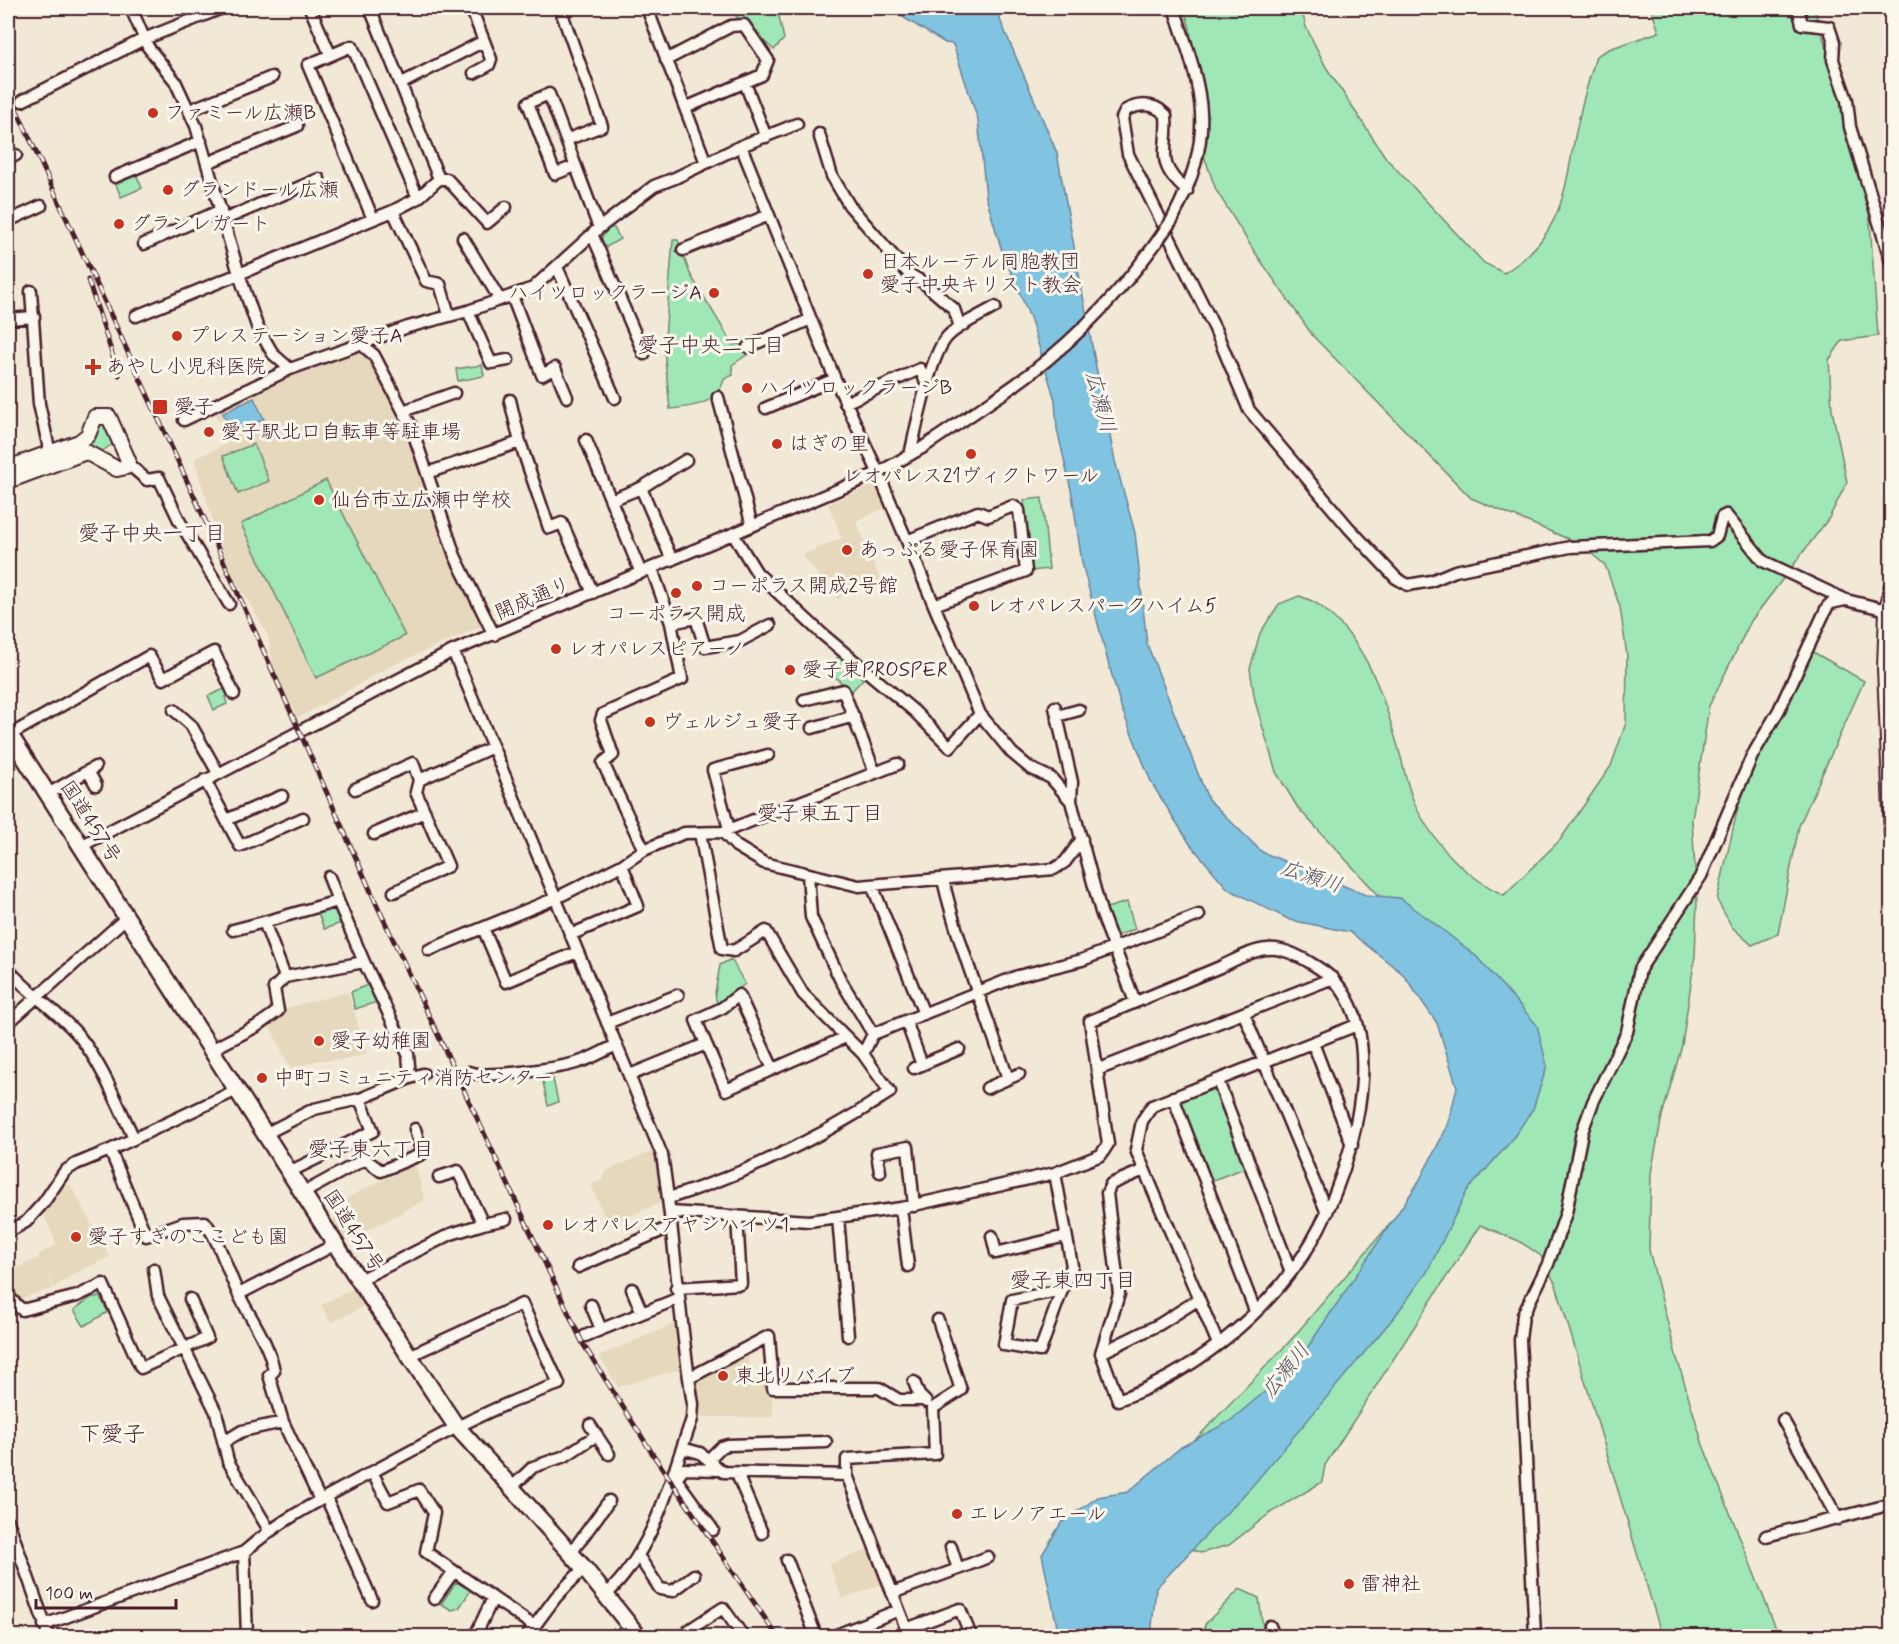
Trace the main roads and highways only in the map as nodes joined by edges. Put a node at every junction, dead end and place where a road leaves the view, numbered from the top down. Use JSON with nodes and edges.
{"nodes":[{"id":1,"x":8,"y":468,"type":"edge"},
{"id":2,"x":8,"y":481,"type":"edge"},
{"id":3,"x":1892,"y":585,"type":"edge"},
{"id":4,"x":8,"y":735,"type":"edge"},
{"id":5,"x":1892,"y":835,"type":"edge"},
{"id":6,"x":638,"y":1636,"type":"edge"}],
"edges":[{"from":1,"to":2,"type":"main road"},
{"from":3,"to":5,"type":"main road"},
{"from":4,"to":6,"type":"highway","name":"国道457号"}]}
